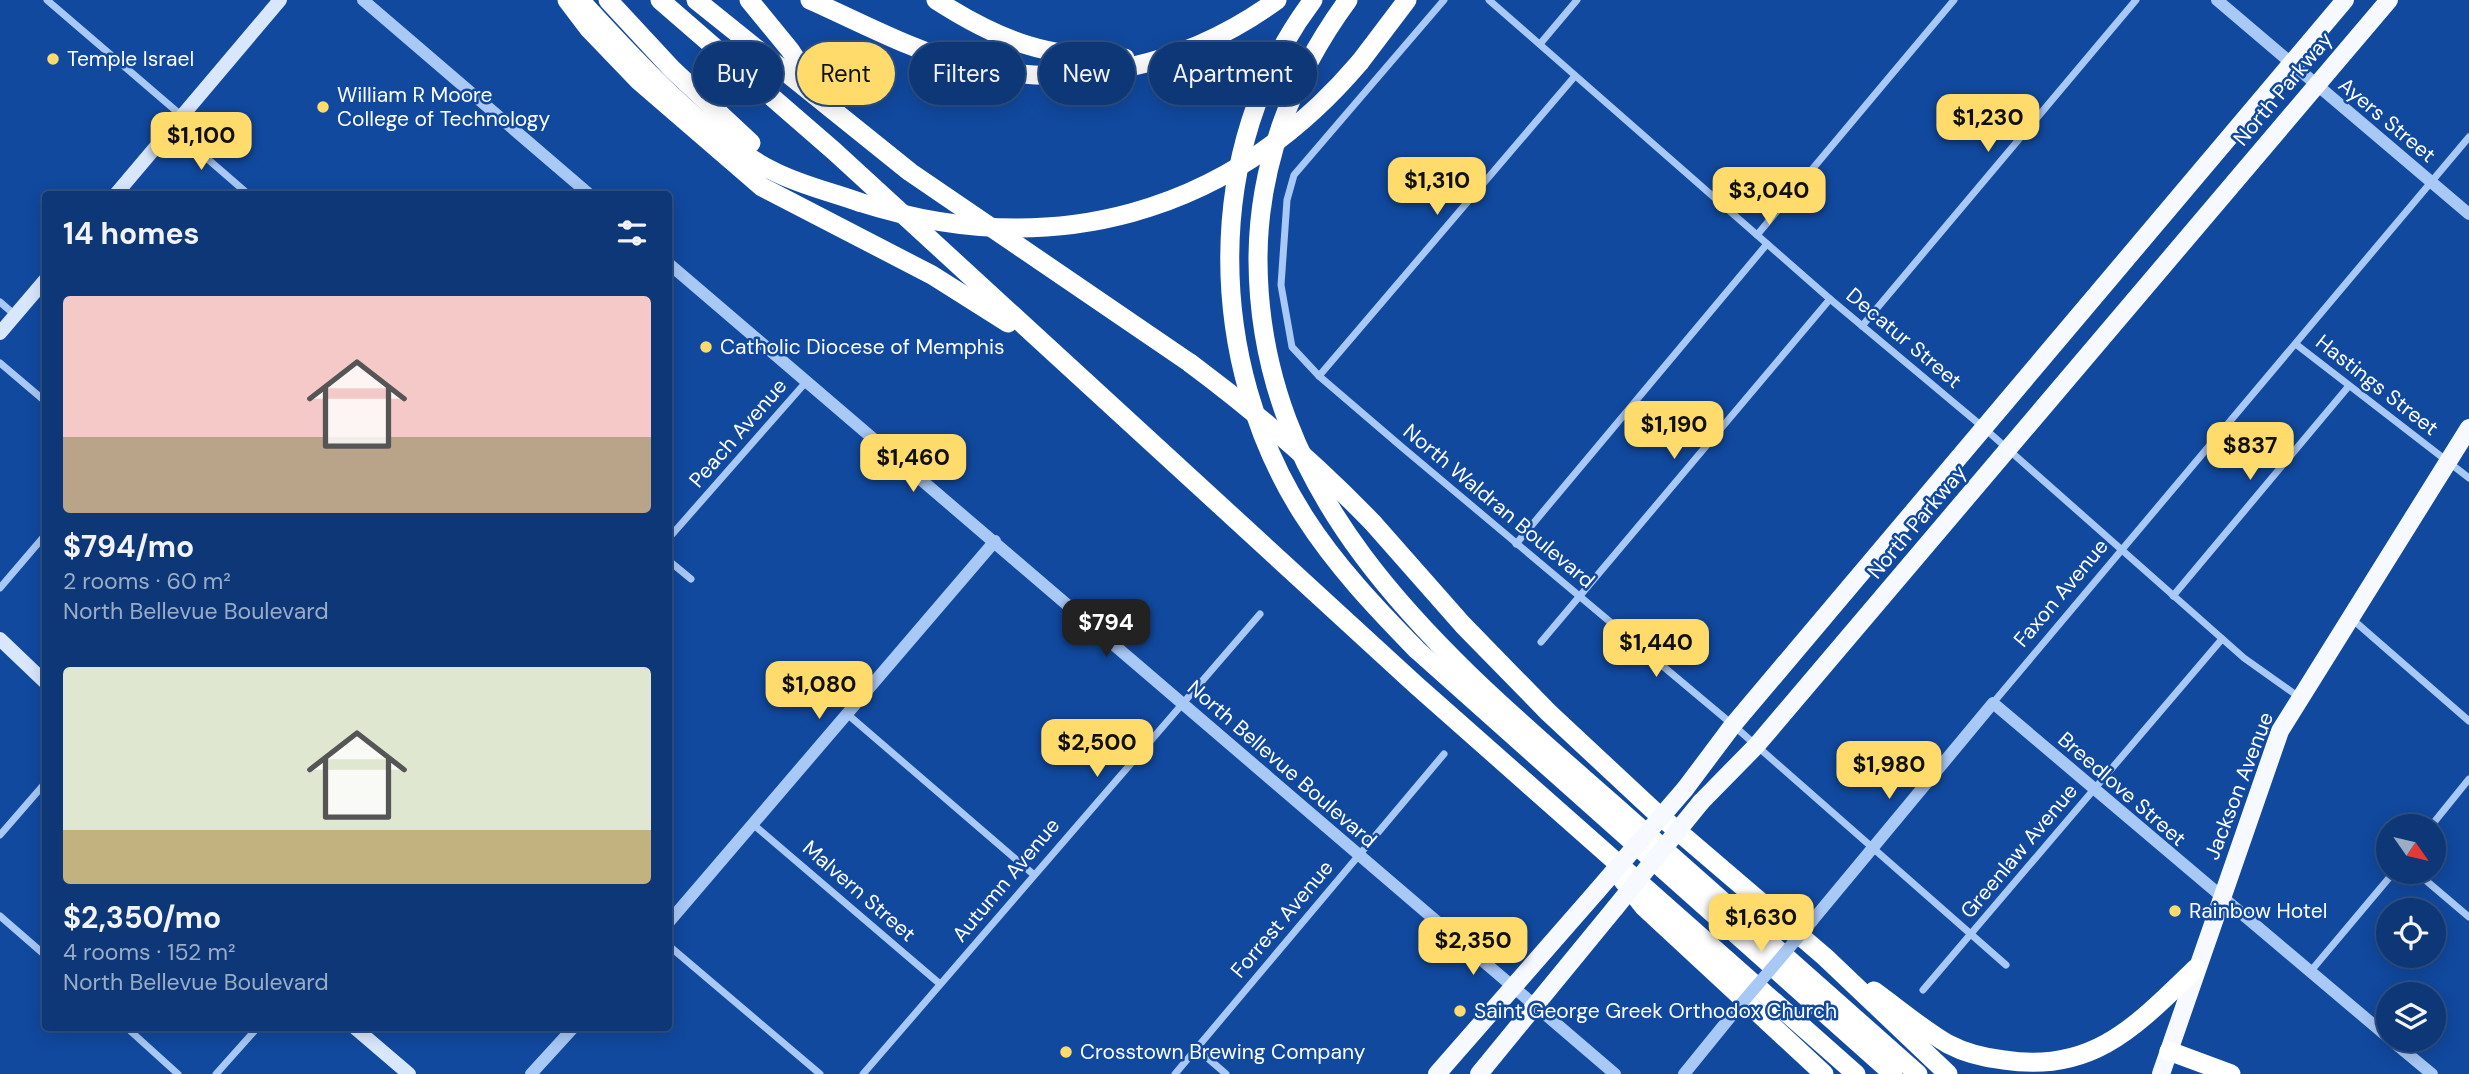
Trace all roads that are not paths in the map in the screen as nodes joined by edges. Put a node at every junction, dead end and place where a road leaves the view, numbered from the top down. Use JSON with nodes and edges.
{"nodes":[{"id":1,"x":47,"y":0,"type":"edge"},
{"id":2,"x":280,"y":0,"type":"edge"},
{"id":3,"x":363,"y":0,"type":"edge"},
{"id":4,"x":567,"y":0,"type":"edge"},
{"id":5,"x":581,"y":0,"type":"edge"},
{"id":6,"x":608,"y":0,"type":"edge"},
{"id":7,"x":660,"y":0,"type":"edge"},
{"id":8,"x":696,"y":0,"type":"edge"},
{"id":9,"x":749,"y":0,"type":"edge"},
{"id":10,"x":810,"y":0,"type":"edge"},
{"id":11,"x":936,"y":0,"type":"edge"},
{"id":12,"x":1277,"y":0,"type":"edge"},
{"id":13,"x":1313,"y":0,"type":"edge"},
{"id":14,"x":1348,"y":0,"type":"edge"},
{"id":15,"x":1407,"y":0,"type":"edge"},
{"id":16,"x":1444,"y":0,"type":"edge"},
{"id":17,"x":1489,"y":0,"type":"edge"},
{"id":18,"x":1577,"y":0,"type":"edge"},
{"id":19,"x":1954,"y":0,"type":"edge"},
{"id":20,"x":2136,"y":0,"type":"edge"},
{"id":21,"x":2217,"y":0,"type":"edge"},
{"id":22,"x":2345,"y":0,"type":"edge"},
{"id":23,"x":2389,"y":0,"type":"edge"},
{"id":24,"x":1210,"y":42,"type":"edge"},
{"id":25,"x":1540,"y":44,"type":"junction"},
{"id":26,"x":1149,"y":57,"type":"edge"},
{"id":27,"x":2290,"y":63,"type":"junction"},
{"id":28,"x":1149,"y":64,"type":"edge"},
{"id":29,"x":1575,"y":76,"type":"junction"},
{"id":30,"x":2316,"y":86,"type":"junction"},
{"id":31,"x":826,"y":106,"type":"junction"},
{"id":32,"x":183,"y":116,"type":"junction"},
{"id":33,"x":172,"y":128,"type":"junction"},
{"id":34,"x":2469,"y":137,"type":"edge"},
{"id":35,"x":777,"y":167,"type":"junction"},
{"id":36,"x":2431,"y":182,"type":"junction"},
{"id":37,"x":119,"y":191,"type":"edge"},
{"id":38,"x":245,"y":191,"type":"edge"},
{"id":39,"x":586,"y":191,"type":"edge"},
{"id":40,"x":2469,"y":214,"type":"edge"},
{"id":41,"x":1757,"y":235,"type":"junction"},
{"id":42,"x":1767,"y":244,"type":"junction"},
{"id":43,"x":672,"y":266,"type":"edge"},
{"id":44,"x":42,"y":284,"type":"edge"},
{"id":45,"x":1830,"y":299,"type":"junction"},
{"id":46,"x":0,"y":302,"type":"edge"},
{"id":47,"x":15,"y":316,"type":"junction"},
{"id":48,"x":1862,"y":326,"type":"junction"},
{"id":49,"x":0,"y":333,"type":"edge"},
{"id":50,"x":1036,"y":339,"type":"junction"},
{"id":51,"x":2297,"y":345,"type":"junction"},
{"id":52,"x":0,"y":363,"type":"edge"},
{"id":53,"x":1320,"y":376,"type":"junction"},
{"id":54,"x":806,"y":382,"type":"junction"},
{"id":55,"x":2348,"y":387,"type":"junction"},
{"id":56,"x":42,"y":399,"type":"edge"},
{"id":57,"x":1984,"y":428,"type":"junction"},
{"id":58,"x":2469,"y":428,"type":"edge"},
{"id":59,"x":2008,"y":450,"type":"junction"},
{"id":60,"x":2448,"y":463,"type":"junction"},
{"id":61,"x":2469,"y":478,"type":"edge"},
{"id":62,"x":672,"y":534,"type":"edge"},
{"id":63,"x":42,"y":539,"type":"edge"},
{"id":64,"x":995,"y":541,"type":"junction"},
{"id":65,"x":1516,"y":544,"type":"junction"},
{"id":66,"x":2120,"y":552,"type":"junction"},
{"id":67,"x":672,"y":563,"type":"edge"},
{"id":68,"x":691,"y":579,"type":"dead end"},
{"id":69,"x":0,"y":588,"type":"edge"},
{"id":70,"x":1579,"y":596,"type":"junction"},
{"id":71,"x":2173,"y":596,"type":"junction"},
{"id":72,"x":1260,"y":614,"type":"dead end"},
{"id":73,"x":2352,"y":619,"type":"junction"},
{"id":74,"x":0,"y":639,"type":"edge"},
{"id":75,"x":2222,"y":639,"type":"junction"},
{"id":76,"x":1541,"y":642,"type":"dead end"},
{"id":77,"x":42,"y":679,"type":"edge"},
{"id":78,"x":2300,"y":697,"type":"junction"},
{"id":79,"x":1182,"y":702,"type":"junction"},
{"id":80,"x":1993,"y":703,"type":"junction"},
{"id":81,"x":846,"y":713,"type":"junction"},
{"id":82,"x":2469,"y":721,"type":"edge"},
{"id":83,"x":1733,"y":725,"type":"junction"},
{"id":84,"x":1756,"y":746,"type":"junction"},
{"id":85,"x":1444,"y":754,"type":"dead end"},
{"id":86,"x":2469,"y":779,"type":"edge"},
{"id":87,"x":42,"y":787,"type":"edge"},
{"id":88,"x":2092,"y":790,"type":"junction"},
{"id":89,"x":2441,"y":814,"type":"edge"},
{"id":90,"x":754,"y":825,"type":"junction"},
{"id":91,"x":0,"y":835,"type":"edge"},
{"id":92,"x":1595,"y":844,"type":"junction"},
{"id":93,"x":1871,"y":847,"type":"junction"},
{"id":94,"x":1359,"y":855,"type":"junction"},
{"id":95,"x":1033,"y":874,"type":"junction"},
{"id":96,"x":2383,"y":884,"type":"edge"},
{"id":97,"x":2430,"y":884,"type":"edge"},
{"id":98,"x":2221,"y":898,"type":"junction"},
{"id":99,"x":0,"y":916,"type":"edge"},
{"id":100,"x":2469,"y":917,"type":"edge"},
{"id":101,"x":672,"y":918,"type":"edge"},
{"id":102,"x":1971,"y":936,"type":"junction"},
{"id":103,"x":672,"y":949,"type":"edge"},
{"id":104,"x":42,"y":953,"type":"edge"},
{"id":105,"x":1825,"y":957,"type":"junction"},
{"id":106,"x":2006,"y":965,"type":"dead end"},
{"id":107,"x":2196,"y":968,"type":"junction"},
{"id":108,"x":2310,"y":972,"type":"junction"},
{"id":109,"x":940,"y":984,"type":"junction"},
{"id":110,"x":1510,"y":987,"type":"junction"},
{"id":111,"x":1923,"y":990,"type":"dead end"},
{"id":112,"x":1535,"y":1008,"type":"junction"},
{"id":113,"x":2376,"y":1027,"type":"edge"},
{"id":114,"x":130,"y":1031,"type":"edge"},
{"id":115,"x":254,"y":1031,"type":"edge"},
{"id":116,"x":359,"y":1031,"type":"edge"},
{"id":117,"x":570,"y":1031,"type":"edge"},
{"id":118,"x":1196,"y":1048,"type":"junction"},
{"id":119,"x":2169,"y":1051,"type":"junction"},
{"id":120,"x":2406,"y":1052,"type":"edge"},
{"id":121,"x":178,"y":1074,"type":"edge"},
{"id":122,"x":216,"y":1074,"type":"edge"},
{"id":123,"x":409,"y":1074,"type":"edge"},
{"id":124,"x":531,"y":1074,"type":"edge"},
{"id":125,"x":820,"y":1074,"type":"edge"},
{"id":126,"x":863,"y":1074,"type":"edge"},
{"id":127,"x":1175,"y":1074,"type":"edge"},
{"id":128,"x":1226,"y":1074,"type":"edge"},
{"id":129,"x":1437,"y":1074,"type":"edge"},
{"id":130,"x":1479,"y":1074,"type":"edge"},
{"id":131,"x":1615,"y":1074,"type":"edge"},
{"id":132,"x":1684,"y":1074,"type":"edge"},
{"id":133,"x":1824,"y":1074,"type":"edge"},
{"id":134,"x":1856,"y":1074,"type":"edge"},
{"id":135,"x":1893,"y":1074,"type":"edge"},
{"id":136,"x":1919,"y":1074,"type":"edge"},
{"id":137,"x":1948,"y":1074,"type":"edge"},
{"id":138,"x":2161,"y":1074,"type":"edge"},
{"id":139,"x":2231,"y":1074,"type":"edge"},
{"id":140,"x":2432,"y":1074,"type":"edge"}],
"edges":[{"from":1,"to":32,"type":"street"},
{"from":2,"to":32,"type":"main road"},
{"from":3,"to":39,"type":"street"},
{"from":4,"to":50,"type":"highway"},
{"from":5,"to":35,"type":"highway"},
{"from":6,"to":35,"type":"highway"},
{"from":7,"to":50,"type":"highway"},
{"from":8,"to":31,"type":"highway"},
{"from":9,"to":31,"type":"highway"},
{"from":10,"to":28,"type":"highway"},
{"from":11,"to":26,"type":"highway"},
{"from":12,"to":24,"type":"highway"},
{"from":13,"to":135,"type":"highway"},
{"from":14,"to":136,"type":"highway"},
{"from":15,"to":35,"type":"highway","bridge":true},
{"from":16,"to":53,"type":"street","name":"North Waldran Boulevard"},
{"from":17,"to":25,"type":"street","name":"Decatur Street"},
{"from":18,"to":25,"type":"street"},
{"from":19,"to":41,"type":"street"},
{"from":20,"to":48,"type":"street"},
{"from":21,"to":27,"type":"street","name":"Ayers Street"},
{"from":22,"to":27,"type":"main road","name":"North Parkway"},
{"from":23,"to":30,"type":"main road","name":"North Parkway"},
{"from":25,"to":29,"type":"street","name":"Decatur Street"},
{"from":27,"to":30,"type":"street","name":"Ayers Street"},
{"from":27,"to":57,"type":"main road","name":"North Parkway"},
{"from":29,"to":41,"type":"street","name":"Decatur Street"},
{"from":29,"to":53,"type":"street"},
{"from":30,"to":36,"type":"street","name":"Ayers Street"},
{"from":30,"to":59,"type":"main road","name":"North Parkway"},
{"from":31,"to":105,"type":"highway","bridge":true},
{"from":32,"to":33,"type":"main road"},
{"from":33,"to":37,"type":"main road"},
{"from":33,"to":38,"type":"street"},
{"from":34,"to":36,"type":"street","name":"Faxon Avenue"},
{"from":36,"to":40,"type":"street","name":"Ayers Street"},
{"from":36,"to":51,"type":"street","name":"Faxon Avenue"},
{"from":41,"to":42,"type":"street","name":"Decatur Street"},
{"from":42,"to":45,"type":"street","name":"Decatur Street"},
{"from":42,"to":65,"type":"street"},
{"from":43,"to":54,"type":"street","name":"North Bellevue Boulevard"},
{"from":44,"to":47,"type":"main road"},
{"from":45,"to":48,"type":"street","name":"Decatur Street"},
{"from":45,"to":70,"type":"street"},
{"from":46,"to":47,"type":"street"},
{"from":47,"to":49,"type":"main road"},
{"from":48,"to":57,"type":"street","name":"Decatur Street"},
{"from":50,"to":92,"type":"highway"},
{"from":51,"to":55,"type":"street","name":"Hastings Street"},
{"from":51,"to":66,"type":"street","name":"Faxon Avenue"},
{"from":52,"to":56,"type":"street"},
{"from":53,"to":65,"type":"street","name":"North Waldran Boulevard"},
{"from":54,"to":62,"type":"street","name":"Peach Avenue"},
{"from":54,"to":64,"type":"street","name":"North Bellevue Boulevard"},
{"from":55,"to":60,"type":"street","name":"Hastings Street"},
{"from":55,"to":71,"type":"street"},
{"from":57,"to":59,"type":"street","name":"Decatur Street"},
{"from":57,"to":83,"type":"main road","name":"North Parkway"},
{"from":58,"to":60,"type":"main road","name":"Jackson Avenue"},
{"from":59,"to":66,"type":"street","name":"Decatur Street"},
{"from":59,"to":84,"type":"main road","name":"North Parkway"},
{"from":60,"to":61,"type":"street","name":"Hastings Street"},
{"from":60,"to":73,"type":"main road","name":"Jackson Avenue"},
{"from":63,"to":69,"type":"street"},
{"from":64,"to":79,"type":"street","name":"North Bellevue Boulevard"},
{"from":64,"to":81,"type":"street"},
{"from":65,"to":70,"type":"street","name":"North Waldran Boulevard"},
{"from":66,"to":71,"type":"street","name":"Decatur Street"},
{"from":66,"to":80,"type":"street","name":"Faxon Avenue"},
{"from":67,"to":68,"type":"street"},
{"from":70,"to":76,"type":"street"},
{"from":70,"to":83,"type":"street","name":"North Waldran Boulevard"},
{"from":71,"to":75,"type":"street","name":"Decatur Street"},
{"from":72,"to":79,"type":"street","name":"Autumn Avenue"},
{"from":73,"to":78,"type":"main road","name":"Jackson Avenue"},
{"from":73,"to":82,"type":"street"},
{"from":74,"to":77,"type":"main road"},
{"from":75,"to":78,"type":"street","name":"Decatur Street"},
{"from":75,"to":88,"type":"street","name":"Greenlaw Avenue"},
{"from":78,"to":98,"type":"main road","name":"Jackson Avenue"},
{"from":79,"to":94,"type":"street","name":"North Bellevue Boulevard"},
{"from":79,"to":95,"type":"street","name":"Autumn Avenue"},
{"from":80,"to":88,"type":"street","name":"Breedlove Street"},
{"from":80,"to":93,"type":"street","name":"Faxon Avenue"},
{"from":81,"to":90,"type":"street"},
{"from":81,"to":95,"type":"street"},
{"from":83,"to":84,"type":"street","name":"North Waldran Boulevard"},
{"from":83,"to":110,"type":"main road","name":"North Parkway","bridge":true},
{"from":84,"to":93,"type":"street","name":"North Waldran Boulevard"},
{"from":84,"to":112,"type":"main road","name":"North Parkway","bridge":true},
{"from":85,"to":94,"type":"street","name":"Forrest Avenue"},
{"from":86,"to":89,"type":"street"},
{"from":87,"to":91,"type":"street"},
{"from":88,"to":98,"type":"street","name":"Breedlove Street"},
{"from":88,"to":102,"type":"street","name":"Greenlaw Avenue"},
{"from":90,"to":101,"type":"street"},
{"from":90,"to":109,"type":"street","name":"Malvern Street"},
{"from":92,"to":133,"type":"highway"},
{"from":92,"to":134,"type":"highway"},
{"from":93,"to":102,"type":"street","name":"North Waldran Boulevard"},
{"from":93,"to":132,"type":"street","name":"Faxon Avenue","bridge":true},
{"from":94,"to":110,"type":"street","name":"North Bellevue Boulevard"},
{"from":94,"to":118,"type":"street","name":"Forrest Avenue"},
{"from":95,"to":109,"type":"street","name":"Autumn Avenue"},
{"from":96,"to":108,"type":"street"},
{"from":97,"to":100,"type":"street"},
{"from":98,"to":107,"type":"main road","name":"Jackson Avenue"},
{"from":98,"to":108,"type":"street","name":"Breedlove Street"},
{"from":99,"to":104,"type":"street"},
{"from":102,"to":106,"type":"street","name":"North Waldran Boulevard"},
{"from":102,"to":111,"type":"street","name":"Greenlaw Avenue"},
{"from":103,"to":125,"type":"street"},
{"from":105,"to":107,"type":"highway"},
{"from":105,"to":137,"type":"highway"},
{"from":107,"to":119,"type":"main road","name":"Jackson Avenue"},
{"from":108,"to":113,"type":"street","name":"Breedlove Street"},
{"from":109,"to":126,"type":"street","name":"Autumn Avenue"},
{"from":110,"to":112,"type":"street","name":"North Bellevue Boulevard"},
{"from":110,"to":129,"type":"main road","name":"North Parkway"},
{"from":112,"to":130,"type":"main road","name":"North Parkway"},
{"from":112,"to":131,"type":"street","name":"North Bellevue Boulevard"},
{"from":114,"to":121,"type":"street"},
{"from":115,"to":122,"type":"street"},
{"from":116,"to":123,"type":"main road"},
{"from":117,"to":124,"type":"street"},
{"from":118,"to":127,"type":"street","name":"Forrest Avenue"},
{"from":118,"to":128,"type":"street"},
{"from":119,"to":138,"type":"main road","name":"Jackson Avenue"},
{"from":119,"to":139,"type":"highway"},
{"from":120,"to":140,"type":"street","name":"Breedlove Street"}]}
